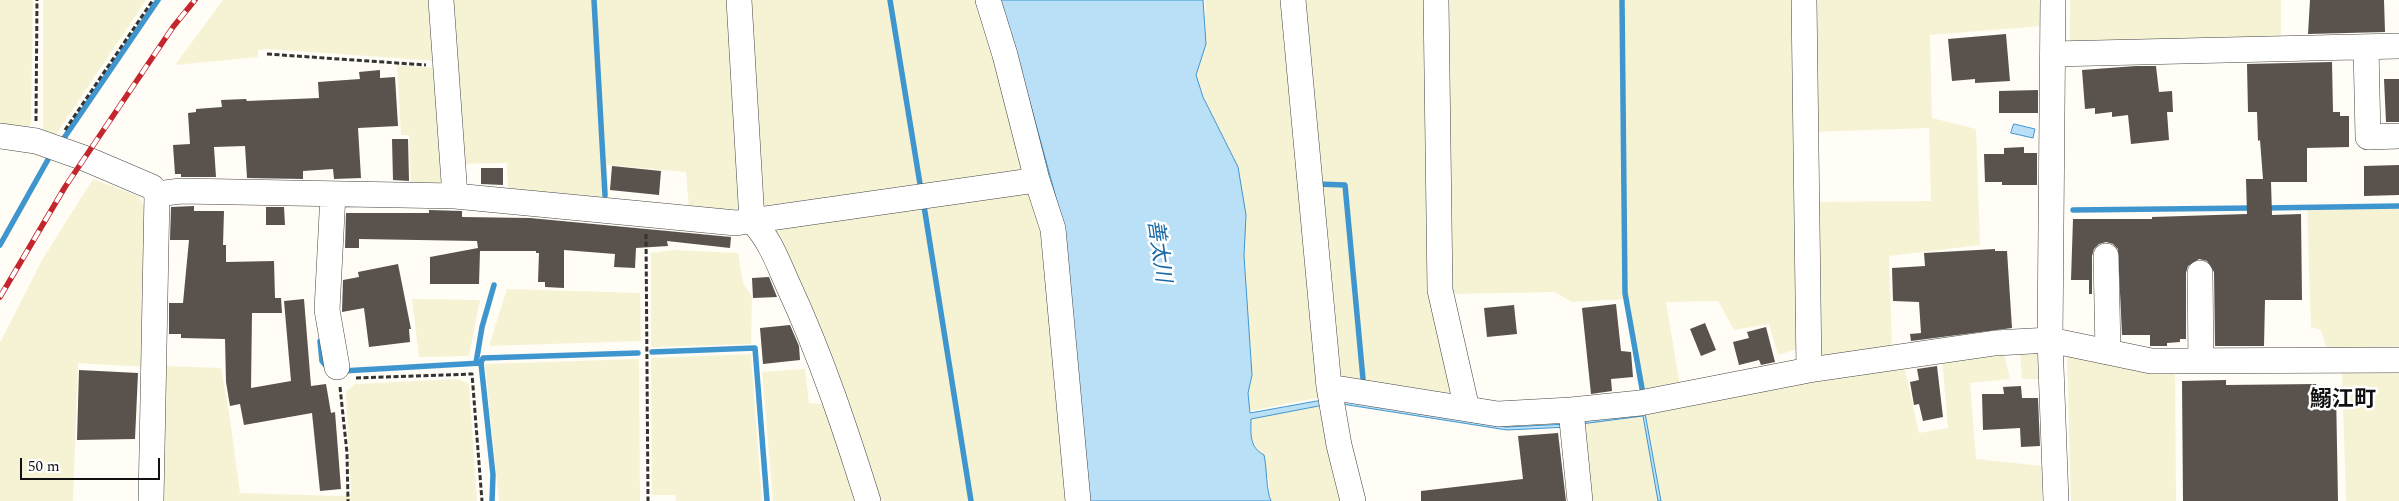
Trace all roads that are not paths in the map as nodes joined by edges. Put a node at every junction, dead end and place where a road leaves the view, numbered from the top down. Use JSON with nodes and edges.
{"nodes":[{"id":1,"x":441,"y":0,"type":"edge"},
{"id":2,"x":739,"y":0,"type":"edge"},
{"id":3,"x":988,"y":0,"type":"edge"},
{"id":4,"x":1293,"y":0,"type":"edge"},
{"id":5,"x":1436,"y":0,"type":"edge"},
{"id":6,"x":1804,"y":0,"type":"edge"},
{"id":7,"x":2053,"y":0,"type":"edge"},
{"id":8,"x":2399,"y":46,"type":"edge"},
{"id":9,"x":2366,"y":47,"type":"junction"},
{"id":10,"x":2053,"y":54,"type":"junction"},
{"id":11,"x":0,"y":136,"type":"edge"},
{"id":12,"x":2399,"y":136,"type":"edge"},
{"id":13,"x":1037,"y":180,"type":"junction"},
{"id":14,"x":157,"y":194,"type":"junction"},
{"id":15,"x":334,"y":194,"type":"junction"},
{"id":16,"x":454,"y":196,"type":"junction"},
{"id":17,"x":752,"y":221,"type":"junction"},
{"id":18,"x":2106,"y":256,"type":"dead end"},
{"id":19,"x":2200,"y":273,"type":"dead end"},
{"id":20,"x":2050,"y":340,"type":"junction"},
{"id":21,"x":2108,"y":352,"type":"junction"},
{"id":22,"x":2399,"y":360,"type":"edge"},
{"id":23,"x":2201,"y":361,"type":"junction"},
{"id":24,"x":1810,"y":370,"type":"junction"},
{"id":25,"x":342,"y":374,"type":"road end"},
{"id":26,"x":1330,"y":387,"type":"junction"},
{"id":27,"x":1467,"y":409,"type":"junction"},
{"id":28,"x":1572,"y":410,"type":"junction"},
{"id":29,"x":151,"y":501,"type":"edge"},
{"id":30,"x":868,"y":501,"type":"edge"},
{"id":31,"x":1078,"y":501,"type":"edge"},
{"id":32,"x":1353,"y":501,"type":"edge"},
{"id":33,"x":1580,"y":501,"type":"edge"},
{"id":34,"x":2056,"y":501,"type":"edge"}],
"edges":[{"from":1,"to":16,"type":"street"},
{"from":2,"to":17,"type":"street"},
{"from":3,"to":13,"type":"street"},
{"from":4,"to":26,"type":"street"},
{"from":5,"to":27,"type":"street"},
{"from":6,"to":24,"type":"street"},
{"from":7,"to":10,"type":"street"},
{"from":8,"to":9,"type":"street"},
{"from":9,"to":10,"type":"street"},
{"from":9,"to":12,"type":"street"},
{"from":10,"to":20,"type":"street"},
{"from":11,"to":14,"type":"street"},
{"from":13,"to":17,"type":"street"},
{"from":13,"to":31,"type":"street"},
{"from":14,"to":15,"type":"street"},
{"from":14,"to":29,"type":"street"},
{"from":15,"to":16,"type":"street"},
{"from":15,"to":25,"type":"street"},
{"from":16,"to":17,"type":"street"},
{"from":17,"to":30,"type":"street"},
{"from":18,"to":21,"type":"street"},
{"from":19,"to":23,"type":"street"},
{"from":20,"to":21,"type":"street"},
{"from":20,"to":24,"type":"street"},
{"from":20,"to":34,"type":"street"},
{"from":21,"to":23,"type":"street"},
{"from":22,"to":23,"type":"street"},
{"from":24,"to":28,"type":"street"},
{"from":26,"to":27,"type":"street"},
{"from":26,"to":32,"type":"street"},
{"from":27,"to":28,"type":"street"},
{"from":28,"to":33,"type":"street"}]}
